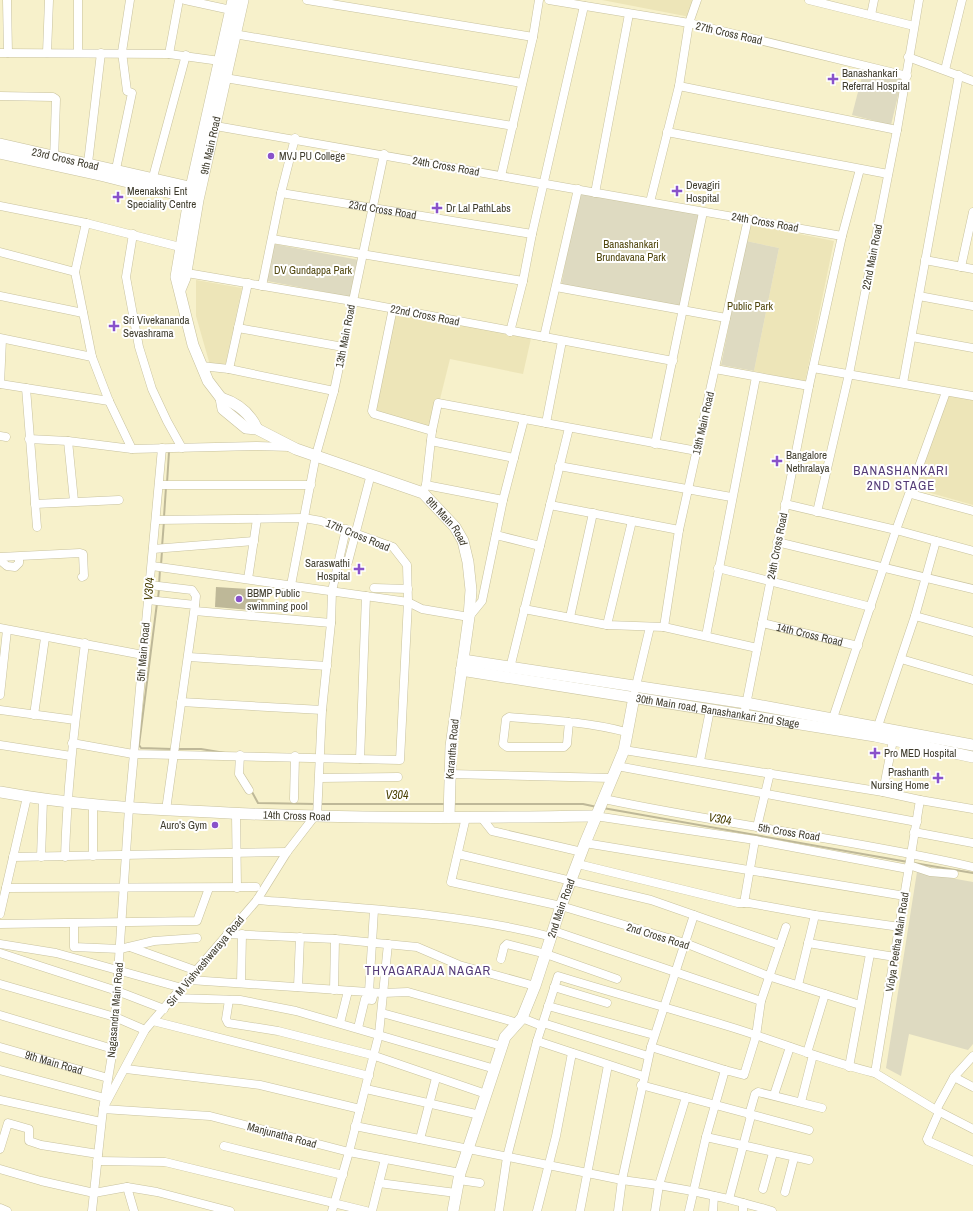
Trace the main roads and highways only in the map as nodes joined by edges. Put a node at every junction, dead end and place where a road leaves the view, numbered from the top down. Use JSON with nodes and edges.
{"nodes":[{"id":1,"x":243,"y":0,"type":"edge"},
{"id":2,"x":232,"y":5,"type":"edge"},
{"id":3,"x":210,"y":125,"type":"junction"},
{"id":4,"x":0,"y":144,"type":"edge"},
{"id":5,"x":0,"y":154,"type":"edge"},
{"id":6,"x":54,"y":160,"type":"junction"},
{"id":7,"x":195,"y":193,"type":"junction"},
{"id":8,"x":181,"y":272,"type":"junction"},
{"id":9,"x":462,"y":665,"type":"junction"},
{"id":10,"x":460,"y":682,"type":"joint"},
{"id":11,"x":635,"y":692,"type":"junction"},
{"id":12,"x":894,"y":735,"type":"junction"},
{"id":13,"x":973,"y":745,"type":"edge"},
{"id":14,"x":973,"y":757,"type":"edge"},
{"id":15,"x":0,"y":792,"type":"edge"},
{"id":16,"x":600,"y":807,"type":"junction"},
{"id":17,"x":449,"y":808,"type":"junction"},
{"id":18,"x":453,"y":1211,"type":"edge"}],
"edges":[{"from":1,"to":3,"type":"main road","name":"9th Main Road"},
{"from":2,"to":3,"type":"main road","name":"9th Main Road"},
{"from":3,"to":7,"type":"main road","name":"9th Main Road"},
{"from":4,"to":6,"type":"main road","name":"23rd Cross Road"},
{"from":5,"to":6,"type":"main road","name":"23rd Cross Road"},
{"from":6,"to":7,"type":"main road","name":"23rd Cross Road"},
{"from":6,"to":7,"type":"main road","name":"23rd Cross Road"},
{"from":7,"to":8,"type":"main road","name":"9th Main Road"},
{"from":7,"to":8,"type":"main road","name":"9th Main Road"},
{"from":8,"to":9,"type":"main road","name":"9th Main Road"},
{"from":9,"to":10,"type":"main road","name":"9th Main Road"},
{"from":9,"to":11,"type":"main road","name":"30th Main road, Banashankari 2nd Stage"},
{"from":9,"to":11,"type":"main road","name":"30th Main road, Banashankari 2nd Stage"},
{"from":10,"to":17,"type":"main road","name":"Karantha Road"},
{"from":11,"to":12,"type":"main road","name":"30th Main road, Banashankari 2nd Stage"},
{"from":11,"to":12,"type":"main road","name":"30th Main road, Banashankari 2nd Stage"},
{"from":11,"to":16,"type":"main road","name":"2nd Main Road"},
{"from":12,"to":13,"type":"main road","name":"30th Main road, Banashankari 2nd Stage"},
{"from":12,"to":14,"type":"main road","name":"30th Main road, Banashankari 2nd Stage"},
{"from":15,"to":17,"type":"main road","name":"14th Cross Road"},
{"from":16,"to":17,"type":"main road","name":"14th Cross Road"},
{"from":16,"to":18,"type":"main road","name":"2nd Main Road"}]}
